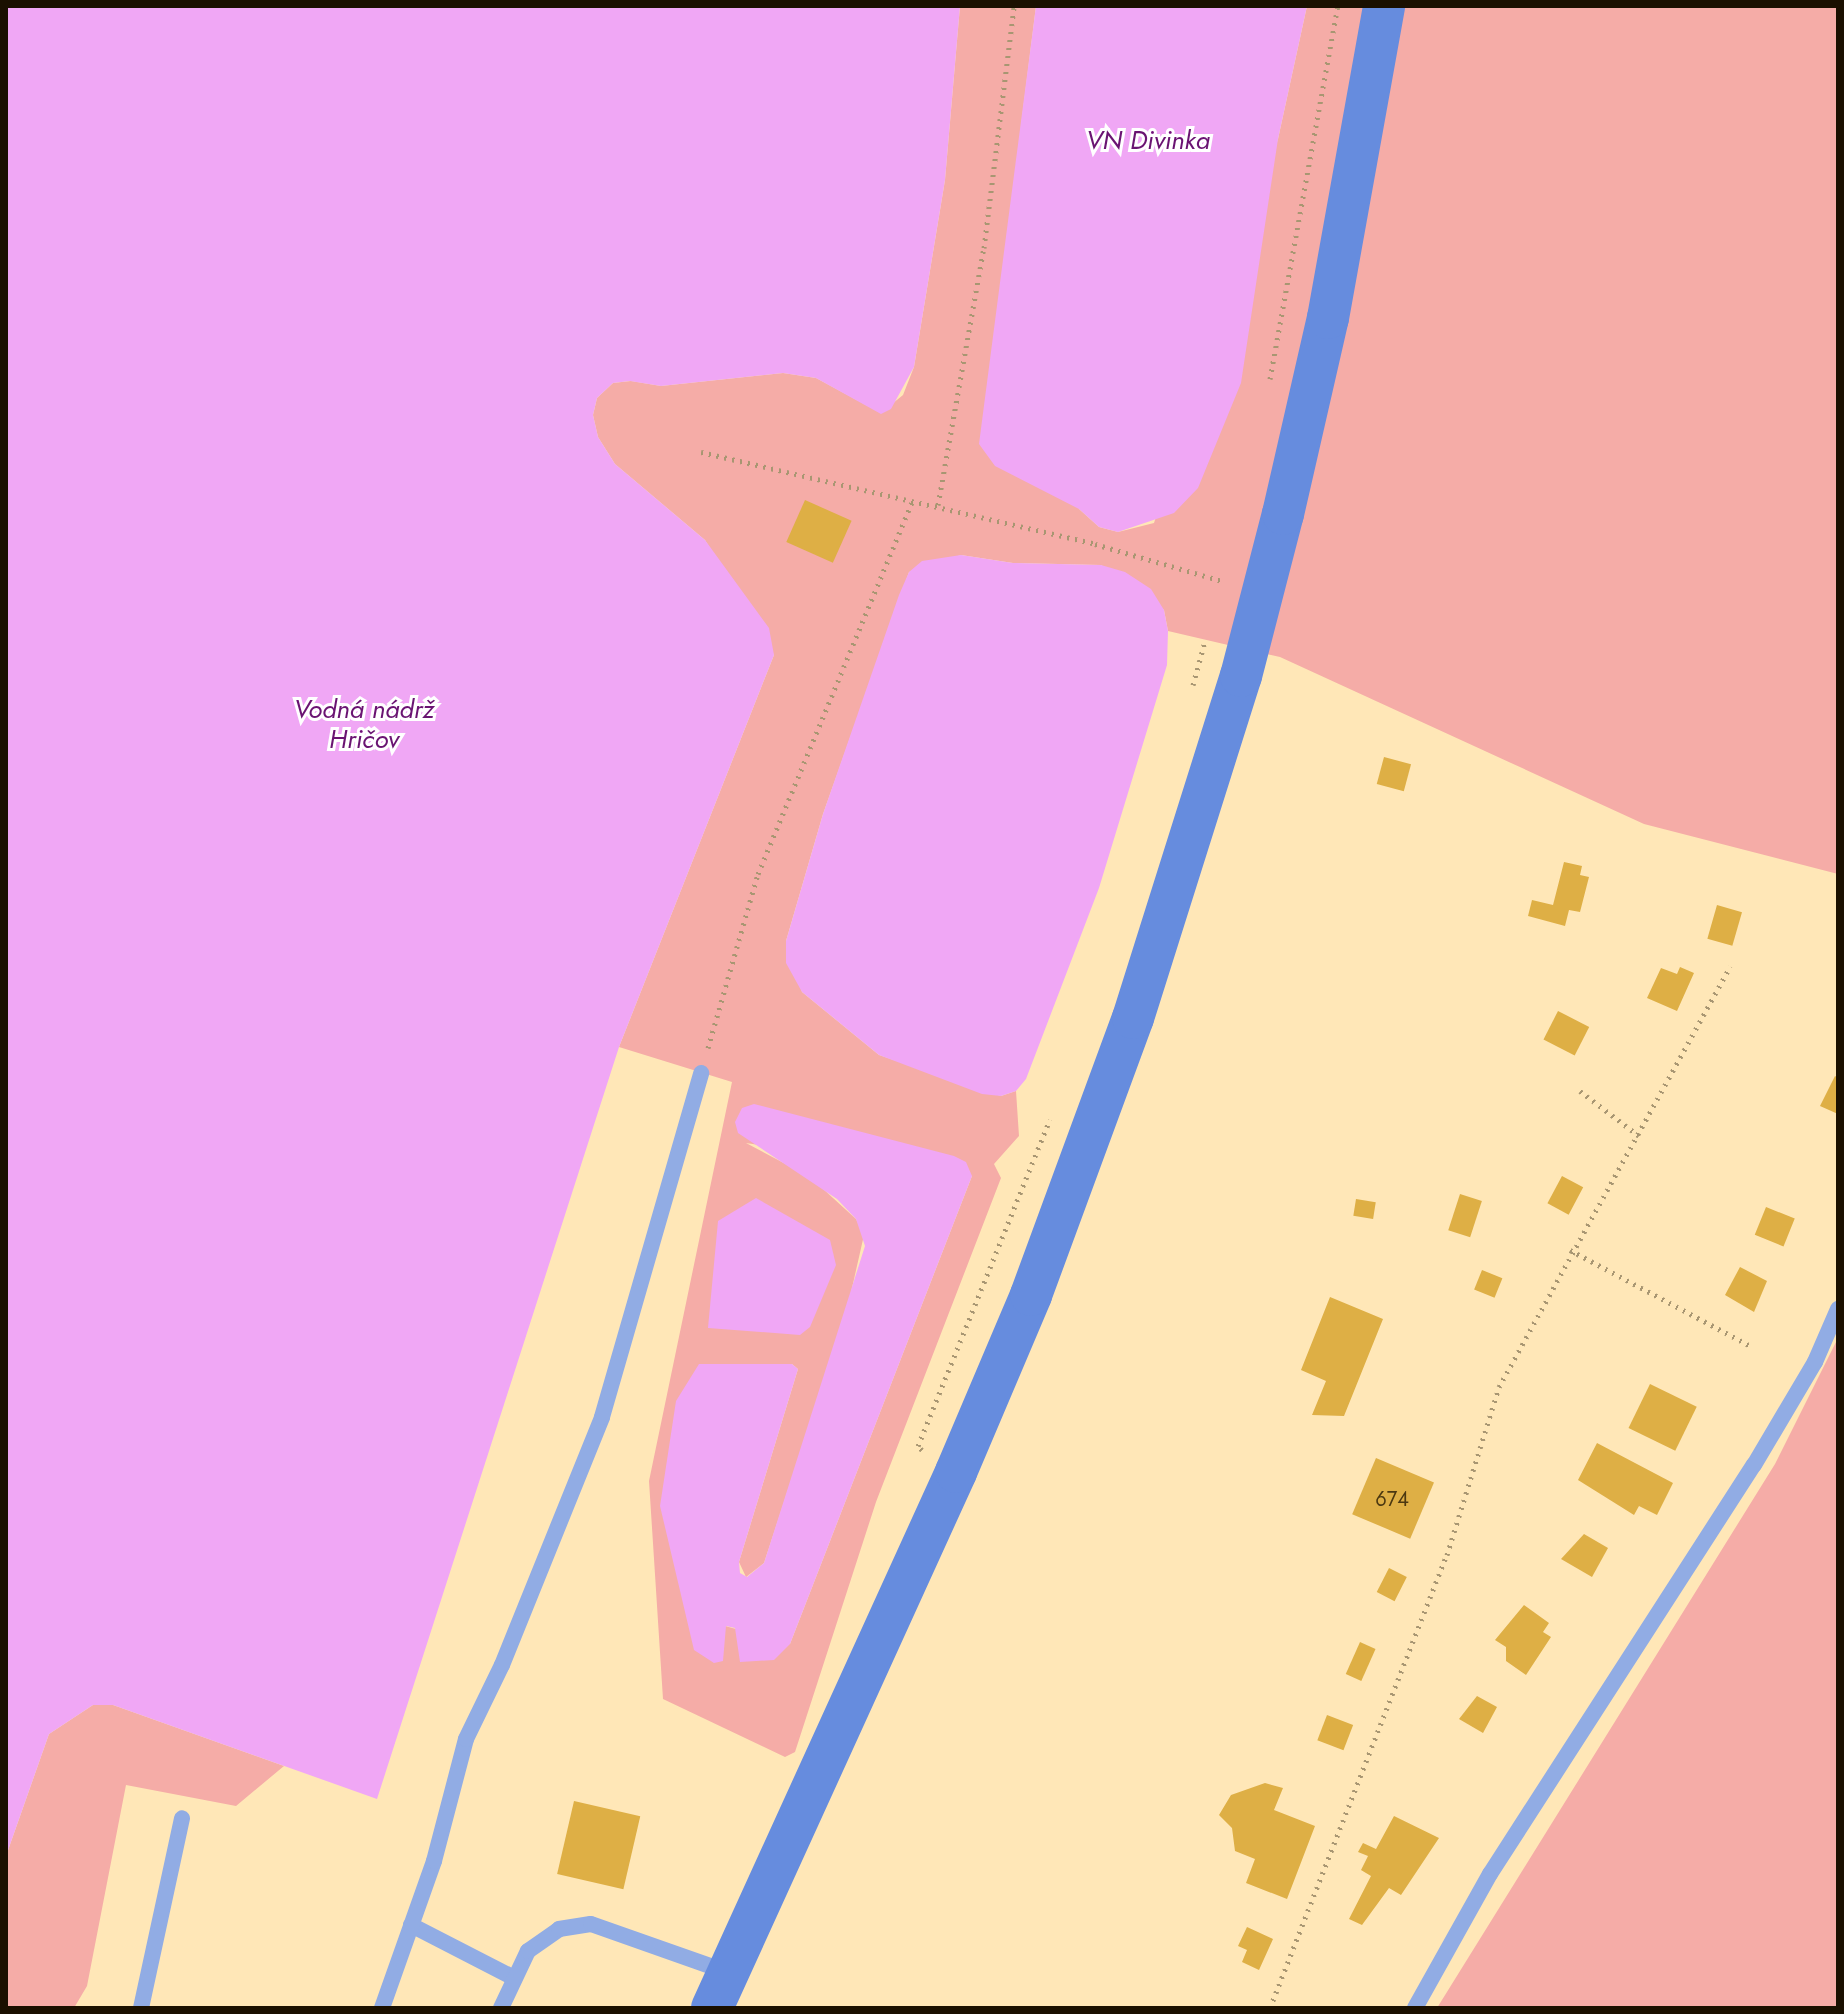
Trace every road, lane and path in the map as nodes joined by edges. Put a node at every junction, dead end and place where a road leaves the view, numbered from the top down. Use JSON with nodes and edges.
{"nodes":[{"id":1,"x":1014,"y":6,"type":"edge"},
{"id":2,"x":1338,"y":6,"type":"edge"},
{"id":3,"x":1384,"y":6,"type":"edge"},
{"id":4,"x":1269,"y":385,"type":"dead end"},
{"id":5,"x":701,"y":452,"type":"dead end"},
{"id":6,"x":913,"y":499,"type":"junction"},
{"id":7,"x":938,"y":505,"type":"junction"},
{"id":8,"x":1227,"y":566,"type":"dead end"},
{"id":9,"x":1222,"y":581,"type":"junction"},
{"id":10,"x":1218,"y":595,"type":"dead end"},
{"id":11,"x":1207,"y":636,"type":"dead end"},
{"id":12,"x":1191,"y":693,"type":"dead end"},
{"id":13,"x":1730,"y":966,"type":"dead end"},
{"id":14,"x":701,"y":1073,"type":"joint"},
{"id":15,"x":1580,"y":1091,"type":"dead end"},
{"id":16,"x":1050,"y":1118,"type":"dead end"},
{"id":17,"x":1639,"y":1136,"type":"junction"},
{"id":18,"x":1570,"y":1250,"type":"junction"},
{"id":19,"x":1838,"y":1309,"type":"edge"},
{"id":20,"x":1749,"y":1345,"type":"dead end"},
{"id":21,"x":956,"y":1472,"type":"junction"},
{"id":22,"x":182,"y":1818,"type":"dead end"},
{"id":23,"x":411,"y":1925,"type":"junction"},
{"id":24,"x":512,"y":1977,"type":"junction"},
{"id":25,"x":719,"y":1990,"type":"edge"},
{"id":26,"x":141,"y":2008,"type":"edge"},
{"id":27,"x":382,"y":2008,"type":"edge"},
{"id":28,"x":501,"y":2008,"type":"edge"},
{"id":29,"x":1270,"y":2008,"type":"edge"},
{"id":30,"x":1415,"y":2008,"type":"edge"}],
"edges":[{"from":1,"to":7,"type":"path"},
{"from":2,"to":4,"type":"path"},
{"from":3,"to":21,"type":"main road"},
{"from":5,"to":6,"type":"path"},
{"from":6,"to":7,"type":"path"},
{"from":6,"to":14,"type":"path"},
{"from":7,"to":9,"type":"path"},
{"from":8,"to":9,"type":"path"},
{"from":9,"to":10,"type":"path"},
{"from":11,"to":12,"type":"path"},
{"from":13,"to":17,"type":"path"},
{"from":14,"to":23,"type":"lane"},
{"from":15,"to":17,"type":"path"},
{"from":16,"to":21,"type":"path"},
{"from":17,"to":18,"type":"path"},
{"from":18,"to":20,"type":"path"},
{"from":18,"to":29,"type":"path"},
{"from":19,"to":30,"type":"lane"},
{"from":21,"to":25,"type":"main road"},
{"from":22,"to":26,"type":"lane"},
{"from":23,"to":24,"type":"lane"},
{"from":23,"to":27,"type":"lane"},
{"from":24,"to":25,"type":"lane"},
{"from":24,"to":28,"type":"lane"}]}
